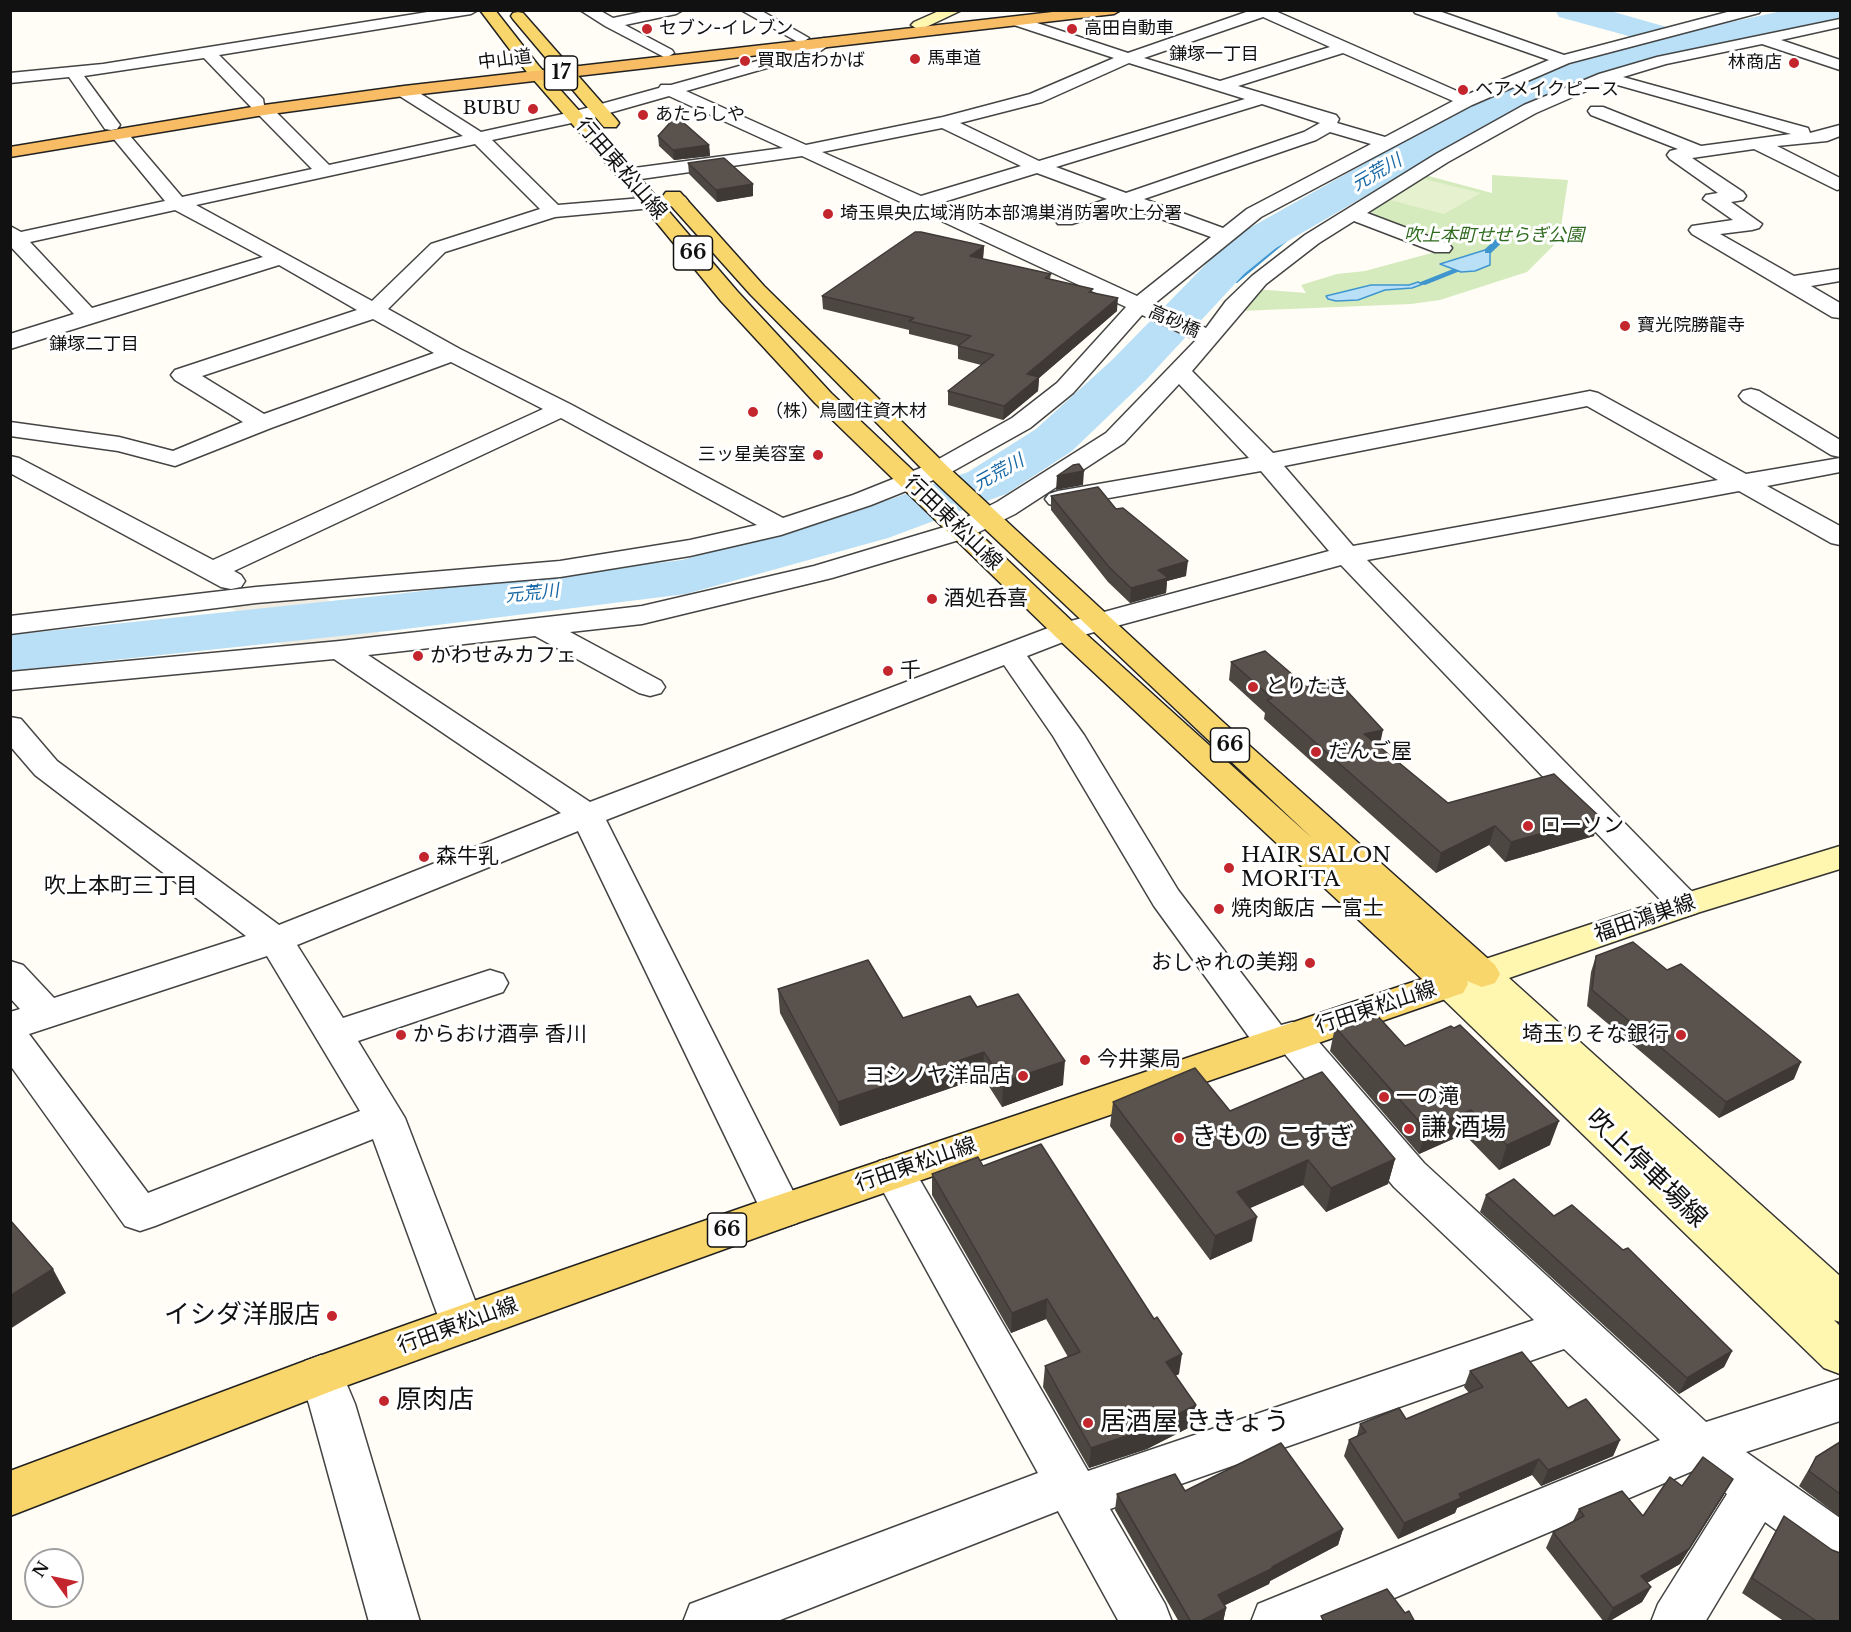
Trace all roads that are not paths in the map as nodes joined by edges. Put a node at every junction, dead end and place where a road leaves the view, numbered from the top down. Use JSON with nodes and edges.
{"nodes":[{"id":1,"x":471,"y":10,"type":"edge"},
{"id":2,"x":487,"y":10,"type":"edge"},
{"id":3,"x":513,"y":10,"type":"edge"},
{"id":4,"x":587,"y":10,"type":"edge"},
{"id":5,"x":676,"y":10,"type":"edge"},
{"id":6,"x":748,"y":10,"type":"edge"},
{"id":7,"x":955,"y":10,"type":"edge"},
{"id":8,"x":1057,"y":10,"type":"edge"},
{"id":9,"x":1114,"y":10,"type":"edge"},
{"id":10,"x":1420,"y":10,"type":"edge"},
{"id":11,"x":1690,"y":10,"type":"edge"},
{"id":12,"x":1754,"y":10,"type":"edge"},
{"id":13,"x":1261,"y":11,"type":"edge"},
{"id":14,"x":1715,"y":20,"type":"junction"},
{"id":15,"x":1018,"y":22,"type":"junction"},
{"id":16,"x":610,"y":23,"type":"junction"},
{"id":17,"x":1840,"y":23,"type":"edge"},
{"id":18,"x":919,"y":25,"type":"junction"},
{"id":19,"x":801,"y":38,"type":"junction"},
{"id":20,"x":1764,"y":39,"type":"junction"},
{"id":21,"x":824,"y":43,"type":"junction"},
{"id":22,"x":1345,"y":47,"type":"junction"},
{"id":23,"x":207,"y":53,"type":"junction"},
{"id":24,"x":666,"y":53,"type":"junction"},
{"id":25,"x":1128,"y":58,"type":"junction"},
{"id":26,"x":1563,"y":60,"type":"junction"},
{"id":27,"x":1840,"y":65,"type":"edge"},
{"id":28,"x":564,"y":69,"type":"junction"},
{"id":29,"x":74,"y":72,"type":"junction"},
{"id":30,"x":536,"y":72,"type":"junction"},
{"id":31,"x":1605,"y":77,"type":"junction"},
{"id":32,"x":10,"y":78,"type":"edge"},
{"id":33,"x":1223,"y":85,"type":"junction"},
{"id":34,"x":667,"y":89,"type":"junction"},
{"id":35,"x":404,"y":91,"type":"junction"},
{"id":36,"x":1264,"y":98,"type":"junction"},
{"id":37,"x":1466,"y":100,"type":"junction"},
{"id":38,"x":1702,"y":102,"type":"junction"},
{"id":39,"x":260,"y":107,"type":"junction"},
{"id":40,"x":599,"y":109,"type":"junction"},
{"id":41,"x":1597,"y":111,"type":"dead end"},
{"id":42,"x":575,"y":117,"type":"junction"},
{"id":43,"x":944,"y":122,"type":"junction"},
{"id":44,"x":1629,"y":123,"type":"junction"},
{"id":45,"x":1328,"y":126,"type":"junction"},
{"id":46,"x":115,"y":130,"type":"junction"},
{"id":47,"x":1840,"y":130,"type":"edge"},
{"id":48,"x":622,"y":136,"type":"dead end"},
{"id":49,"x":1821,"y":137,"type":"junction"},
{"id":50,"x":480,"y":139,"type":"junction"},
{"id":51,"x":10,"y":142,"type":"edge"},
{"id":52,"x":1384,"y":142,"type":"junction"},
{"id":53,"x":1756,"y":142,"type":"junction"},
{"id":54,"x":1840,"y":146,"type":"edge"},
{"id":55,"x":802,"y":151,"type":"junction"},
{"id":56,"x":10,"y":152,"type":"edge"},
{"id":57,"x":1698,"y":152,"type":"junction"},
{"id":58,"x":637,"y":153,"type":"dead end"},
{"id":59,"x":1037,"y":167,"type":"junction"},
{"id":60,"x":652,"y":171,"type":"junction"},
{"id":61,"x":326,"y":172,"type":"junction"},
{"id":62,"x":627,"y":175,"type":"junction"},
{"id":63,"x":1839,"y":176,"type":"edge"},
{"id":64,"x":1123,"y":199,"type":"junction"},
{"id":65,"x":678,"y":201,"type":"junction"},
{"id":66,"x":920,"y":203,"type":"junction"},
{"id":67,"x":177,"y":204,"type":"junction"},
{"id":68,"x":652,"y":204,"type":"junction"},
{"id":69,"x":553,"y":211,"type":"junction"},
{"id":70,"x":1352,"y":214,"type":"junction"},
{"id":71,"x":1065,"y":220,"type":"dead end"},
{"id":72,"x":1224,"y":235,"type":"junction"},
{"id":73,"x":12,"y":237,"type":"edge"},
{"id":74,"x":1442,"y":248,"type":"dead end"},
{"id":75,"x":281,"y":258,"type":"junction"},
{"id":76,"x":1840,"y":276,"type":"edge"},
{"id":77,"x":1791,"y":283,"type":"junction"},
{"id":78,"x":1138,"y":306,"type":"junction"},
{"id":79,"x":374,"y":312,"type":"junction"},
{"id":80,"x":1840,"y":312,"type":"edge"},
{"id":81,"x":88,"y":316,"type":"junction"},
{"id":82,"x":1210,"y":338,"type":"junction"},
{"id":83,"x":10,"y":342,"type":"edge"},
{"id":84,"x":452,"y":354,"type":"junction"},
{"id":85,"x":1179,"y":371,"type":"junction"},
{"id":86,"x":1751,"y":396,"type":"dead end"},
{"id":87,"x":562,"y":409,"type":"junction"},
{"id":88,"x":262,"y":423,"type":"junction"},
{"id":89,"x":10,"y":429,"type":"edge"},
{"id":90,"x":1840,"y":450,"type":"edge"},
{"id":91,"x":1267,"y":462,"type":"junction"},
{"id":92,"x":10,"y":463,"type":"edge"},
{"id":93,"x":1840,"y":465,"type":"edge"},
{"id":94,"x":938,"y":471,"type":"junction"},
{"id":95,"x":910,"y":482,"type":"junction"},
{"id":96,"x":1741,"y":483,"type":"junction"},
{"id":97,"x":978,"y":519,"type":"junction"},
{"id":98,"x":781,"y":527,"type":"junction"},
{"id":99,"x":1840,"y":537,"type":"edge"},
{"id":100,"x":1347,"y":555,"type":"junction"},
{"id":101,"x":212,"y":571,"type":"junction"},
{"id":102,"x":256,"y":595,"type":"junction"},
{"id":103,"x":1098,"y":623,"type":"junction"},
{"id":104,"x":10,"y":625,"type":"edge"},
{"id":105,"x":540,"y":627,"type":"junction"},
{"id":106,"x":1066,"y":631,"type":"junction"},
{"id":107,"x":340,"y":650,"type":"junction"},
{"id":108,"x":1010,"y":653,"type":"junction"},
{"id":109,"x":10,"y":681,"type":"edge"},
{"id":110,"x":650,"y":687,"type":"dead end"},
{"id":111,"x":10,"y":726,"type":"edge"},
{"id":112,"x":587,"y":815,"type":"junction"},
{"id":113,"x":1840,"y":857,"type":"edge"},
{"id":114,"x":1684,"y":905,"type":"junction"},
{"id":115,"x":275,"y":940,"type":"junction"},
{"id":116,"x":10,"y":974,"type":"edge"},
{"id":117,"x":1466,"y":979,"type":"junction"},
{"id":118,"x":490,"y":983,"type":"dead end"},
{"id":119,"x":47,"y":1014,"type":"junction"},
{"id":120,"x":10,"y":1026,"type":"edge"},
{"id":121,"x":334,"y":1035,"type":"junction"},
{"id":122,"x":10,"y":1036,"type":"edge"},
{"id":123,"x":1282,"y":1039,"type":"junction"},
{"id":124,"x":385,"y":1118,"type":"junction"},
{"id":125,"x":894,"y":1173,"type":"junction"},
{"id":126,"x":783,"y":1210,"type":"junction"},
{"id":127,"x":1840,"y":1304,"type":"edge"},
{"id":128,"x":462,"y":1324,"type":"junction"},
{"id":129,"x":1571,"y":1327,"type":"junction"},
{"id":130,"x":1840,"y":1354,"type":"edge"},
{"id":131,"x":321,"y":1374,"type":"junction"},
{"id":132,"x":1840,"y":1400,"type":"edge"},
{"id":133,"x":1699,"y":1446,"type":"junction"},
{"id":134,"x":1759,"y":1487,"type":"junction"},
{"id":135,"x":1073,"y":1491,"type":"junction"},
{"id":136,"x":10,"y":1494,"type":"edge"},
{"id":137,"x":1840,"y":1547,"type":"edge"},
{"id":138,"x":394,"y":1622,"type":"edge"},
{"id":139,"x":708,"y":1622,"type":"edge"},
{"id":140,"x":1147,"y":1622,"type":"edge"},
{"id":141,"x":1276,"y":1622,"type":"edge"},
{"id":142,"x":1676,"y":1622,"type":"edge"}],
"edges":[{"from":1,"to":23,"type":"street"},
{"from":2,"to":30,"type":"main road","name":"行田東松山線","number":"66"},
{"from":3,"to":28,"type":"main road","name":"行田東松山線"},
{"from":4,"to":16,"type":"street"},
{"from":5,"to":16,"type":"street"},
{"from":6,"to":19,"type":"street"},
{"from":7,"to":18,"type":"main road"},
{"from":8,"to":18,"type":"highway","name":"中山道","number":"17"},
{"from":9,"to":15,"type":"highway","name":"中山道","number":"17"},
{"from":10,"to":26,"type":"street"},
{"from":11,"to":14,"type":"street"},
{"from":12,"to":14,"type":"street"},
{"from":13,"to":22,"type":"street"},
{"from":13,"to":25,"type":"street"},
{"from":14,"to":20,"type":"street"},
{"from":14,"to":26,"type":"street"},
{"from":15,"to":21,"type":"highway","name":"中山道","number":"17"},
{"from":15,"to":25,"type":"street"},
{"from":16,"to":24,"type":"street"},
{"from":17,"to":20,"type":"street"},
{"from":18,"to":19,"type":"highway","name":"中山道","number":"17"},
{"from":19,"to":24,"type":"highway","name":"中山道","number":"17"},
{"from":20,"to":27,"type":"street"},
{"from":20,"to":31,"type":"street"},
{"from":21,"to":28,"type":"highway","name":"中山道","number":"17"},
{"from":21,"to":34,"type":"street"},
{"from":22,"to":33,"type":"street"},
{"from":22,"to":37,"type":"street"},
{"from":23,"to":29,"type":"street"},
{"from":23,"to":39,"type":"street"},
{"from":24,"to":28,"type":"highway","name":"中山道","number":"17"},
{"from":25,"to":33,"type":"street"},
{"from":25,"to":43,"type":"street"},
{"from":26,"to":37,"type":"street"},
{"from":28,"to":30,"type":"highway","name":"中山道","number":"17"},
{"from":28,"to":40,"type":"main road","name":"行田東松山線"},
{"from":29,"to":32,"type":"street"},
{"from":29,"to":46,"type":"street"},
{"from":30,"to":35,"type":"highway","name":"中山道","number":"17"},
{"from":30,"to":39,"type":"highway","name":"中山道","number":"17"},
{"from":30,"to":42,"type":"main road","name":"行田東松山線","number":"66"},
{"from":31,"to":38,"type":"street"},
{"from":31,"to":70,"type":"street"},
{"from":33,"to":36,"type":"street"},
{"from":34,"to":40,"type":"street"},
{"from":34,"to":55,"type":"street","name":"高砂橋"},
{"from":35,"to":39,"type":"highway","name":"中山道","number":"17"},
{"from":35,"to":50,"type":"street"},
{"from":36,"to":45,"type":"street"},
{"from":36,"to":59,"type":"street"},
{"from":37,"to":52,"type":"street"},
{"from":38,"to":44,"type":"street"},
{"from":38,"to":49,"type":"street"},
{"from":39,"to":46,"type":"highway","name":"中山道","number":"17"},
{"from":39,"to":61,"type":"street"},
{"from":40,"to":42,"type":"street"},
{"from":40,"to":48,"type":"main road","name":"行田東松山線"},
{"from":41,"to":44,"type":"street"},
{"from":42,"to":50,"type":"street"},
{"from":42,"to":62,"type":"main road","name":"行田東松山線","number":"66"},
{"from":43,"to":55,"type":"street"},
{"from":43,"to":59,"type":"street"},
{"from":44,"to":57,"type":"street"},
{"from":45,"to":52,"type":"street"},
{"from":45,"to":64,"type":"street"},
{"from":46,"to":51,"type":"highway","name":"中山道","number":"17"},
{"from":46,"to":56,"type":"highway","name":"中山道","number":"17"},
{"from":46,"to":67,"type":"street"},
{"from":47,"to":49,"type":"street"},
{"from":49,"to":53,"type":"street"},
{"from":49,"to":54,"type":"street"},
{"from":50,"to":61,"type":"street"},
{"from":50,"to":69,"type":"street"},
{"from":52,"to":72,"type":"street"},
{"from":53,"to":57,"type":"street"},
{"from":53,"to":63,"type":"street"},
{"from":55,"to":60,"type":"street"},
{"from":55,"to":66,"type":"street","name":"高砂橋"},
{"from":57,"to":77,"type":"street"},
{"from":58,"to":60,"type":"main road","name":"行田東松山線","number":"66"},
{"from":59,"to":64,"type":"street"},
{"from":59,"to":66,"type":"street"},
{"from":60,"to":62,"type":"street"},
{"from":60,"to":65,"type":"main road","name":"行田東松山線","number":"66"},
{"from":61,"to":67,"type":"street"},
{"from":62,"to":68,"type":"main road","name":"行田東松山線","number":"66"},
{"from":64,"to":71,"type":"street"},
{"from":64,"to":72,"type":"street"},
{"from":65,"to":68,"type":"street"},
{"from":65,"to":94,"type":"main road","name":"行田東松山線","number":"66"},
{"from":66,"to":78,"type":"street","name":"高砂橋"},
{"from":67,"to":73,"type":"street"},
{"from":67,"to":75,"type":"street"},
{"from":68,"to":69,"type":"street"},
{"from":68,"to":95,"type":"main road","name":"行田東松山線","number":"66"},
{"from":69,"to":79,"type":"street"},
{"from":70,"to":74,"type":"street"},
{"from":70,"to":82,"type":"street"},
{"from":72,"to":78,"type":"street"},
{"from":73,"to":81,"type":"street"},
{"from":75,"to":79,"type":"street"},
{"from":75,"to":81,"type":"street"},
{"from":76,"to":77,"type":"street"},
{"from":77,"to":80,"type":"street"},
{"from":78,"to":82,"type":"street","name":"高砂橋"},
{"from":78,"to":94,"type":"street"},
{"from":79,"to":84,"type":"street"},
{"from":79,"to":88,"type":"street"},
{"from":81,"to":83,"type":"street"},
{"from":82,"to":85,"type":"street"},
{"from":84,"to":87,"type":"street"},
{"from":84,"to":88,"type":"street"},
{"from":85,"to":91,"type":"street"},
{"from":85,"to":97,"type":"street"},
{"from":86,"to":90,"type":"street"},
{"from":87,"to":98,"type":"street"},
{"from":87,"to":101,"type":"street"},
{"from":88,"to":89,"type":"street"},
{"from":91,"to":96,"type":"street"},
{"from":91,"to":97,"type":"street"},
{"from":91,"to":100,"type":"street"},
{"from":92,"to":101,"type":"street"},
{"from":93,"to":96,"type":"street"},
{"from":94,"to":95,"type":"street"},
{"from":94,"to":97,"type":"main road","name":"行田東松山線","number":"66"},
{"from":95,"to":97,"type":"main road","name":"行田東松山線","number":"66"},
{"from":95,"to":98,"type":"street"},
{"from":96,"to":99,"type":"street"},
{"from":96,"to":100,"type":"street"},
{"from":97,"to":103,"type":"main road","name":"行田東松山線","number":"66"},
{"from":97,"to":105,"type":"street"},
{"from":97,"to":106,"type":"main road","name":"行田東松山線","number":"66"},
{"from":98,"to":102,"type":"street"},
{"from":100,"to":103,"type":"street"},
{"from":100,"to":114,"type":"street"},
{"from":101,"to":102,"type":"street"},
{"from":102,"to":104,"type":"street"},
{"from":103,"to":106,"type":"street"},
{"from":103,"to":117,"type":"main road","name":"行田東松山線","number":"66"},
{"from":105,"to":107,"type":"street"},
{"from":105,"to":110,"type":"street"},
{"from":106,"to":108,"type":"street"},
{"from":106,"to":117,"type":"main road","name":"行田東松山線","number":"66"},
{"from":107,"to":109,"type":"street"},
{"from":107,"to":112,"type":"street"},
{"from":108,"to":112,"type":"street"},
{"from":108,"to":123,"type":"street"},
{"from":111,"to":115,"type":"street"},
{"from":112,"to":115,"type":"street"},
{"from":112,"to":126,"type":"street"},
{"from":113,"to":114,"type":"main road","name":"福田鴻巣線"},
{"from":114,"to":117,"type":"main road","name":"福田鴻巣線"},
{"from":115,"to":119,"type":"street"},
{"from":115,"to":121,"type":"street"},
{"from":116,"to":119,"type":"street"},
{"from":117,"to":123,"type":"main road","name":"行田東松山線","number":"66"},
{"from":117,"to":127,"type":"main road","name":"吹上停車場線"},
{"from":117,"to":130,"type":"main road","name":"吹上停車場線"},
{"from":118,"to":121,"type":"street"},
{"from":119,"to":120,"type":"street"},
{"from":121,"to":124,"type":"street"},
{"from":122,"to":124,"type":"street"},
{"from":123,"to":125,"type":"main road","name":"行田東松山線","number":"66"},
{"from":123,"to":129,"type":"street"},
{"from":124,"to":128,"type":"street"},
{"from":125,"to":126,"type":"main road","name":"行田東松山線","number":"66"},
{"from":125,"to":135,"type":"street"},
{"from":126,"to":128,"type":"main road","name":"行田東松山線","number":"66"},
{"from":128,"to":131,"type":"main road","name":"行田東松山線","number":"66"},
{"from":129,"to":133,"type":"street"},
{"from":129,"to":135,"type":"street"},
{"from":131,"to":136,"type":"main road","name":"行田東松山線","number":"66"},
{"from":131,"to":138,"type":"street"},
{"from":132,"to":133,"type":"street"},
{"from":133,"to":134,"type":"street"},
{"from":133,"to":141,"type":"street"},
{"from":134,"to":137,"type":"street"},
{"from":134,"to":142,"type":"street"},
{"from":135,"to":139,"type":"street"},
{"from":135,"to":140,"type":"street"}]}
